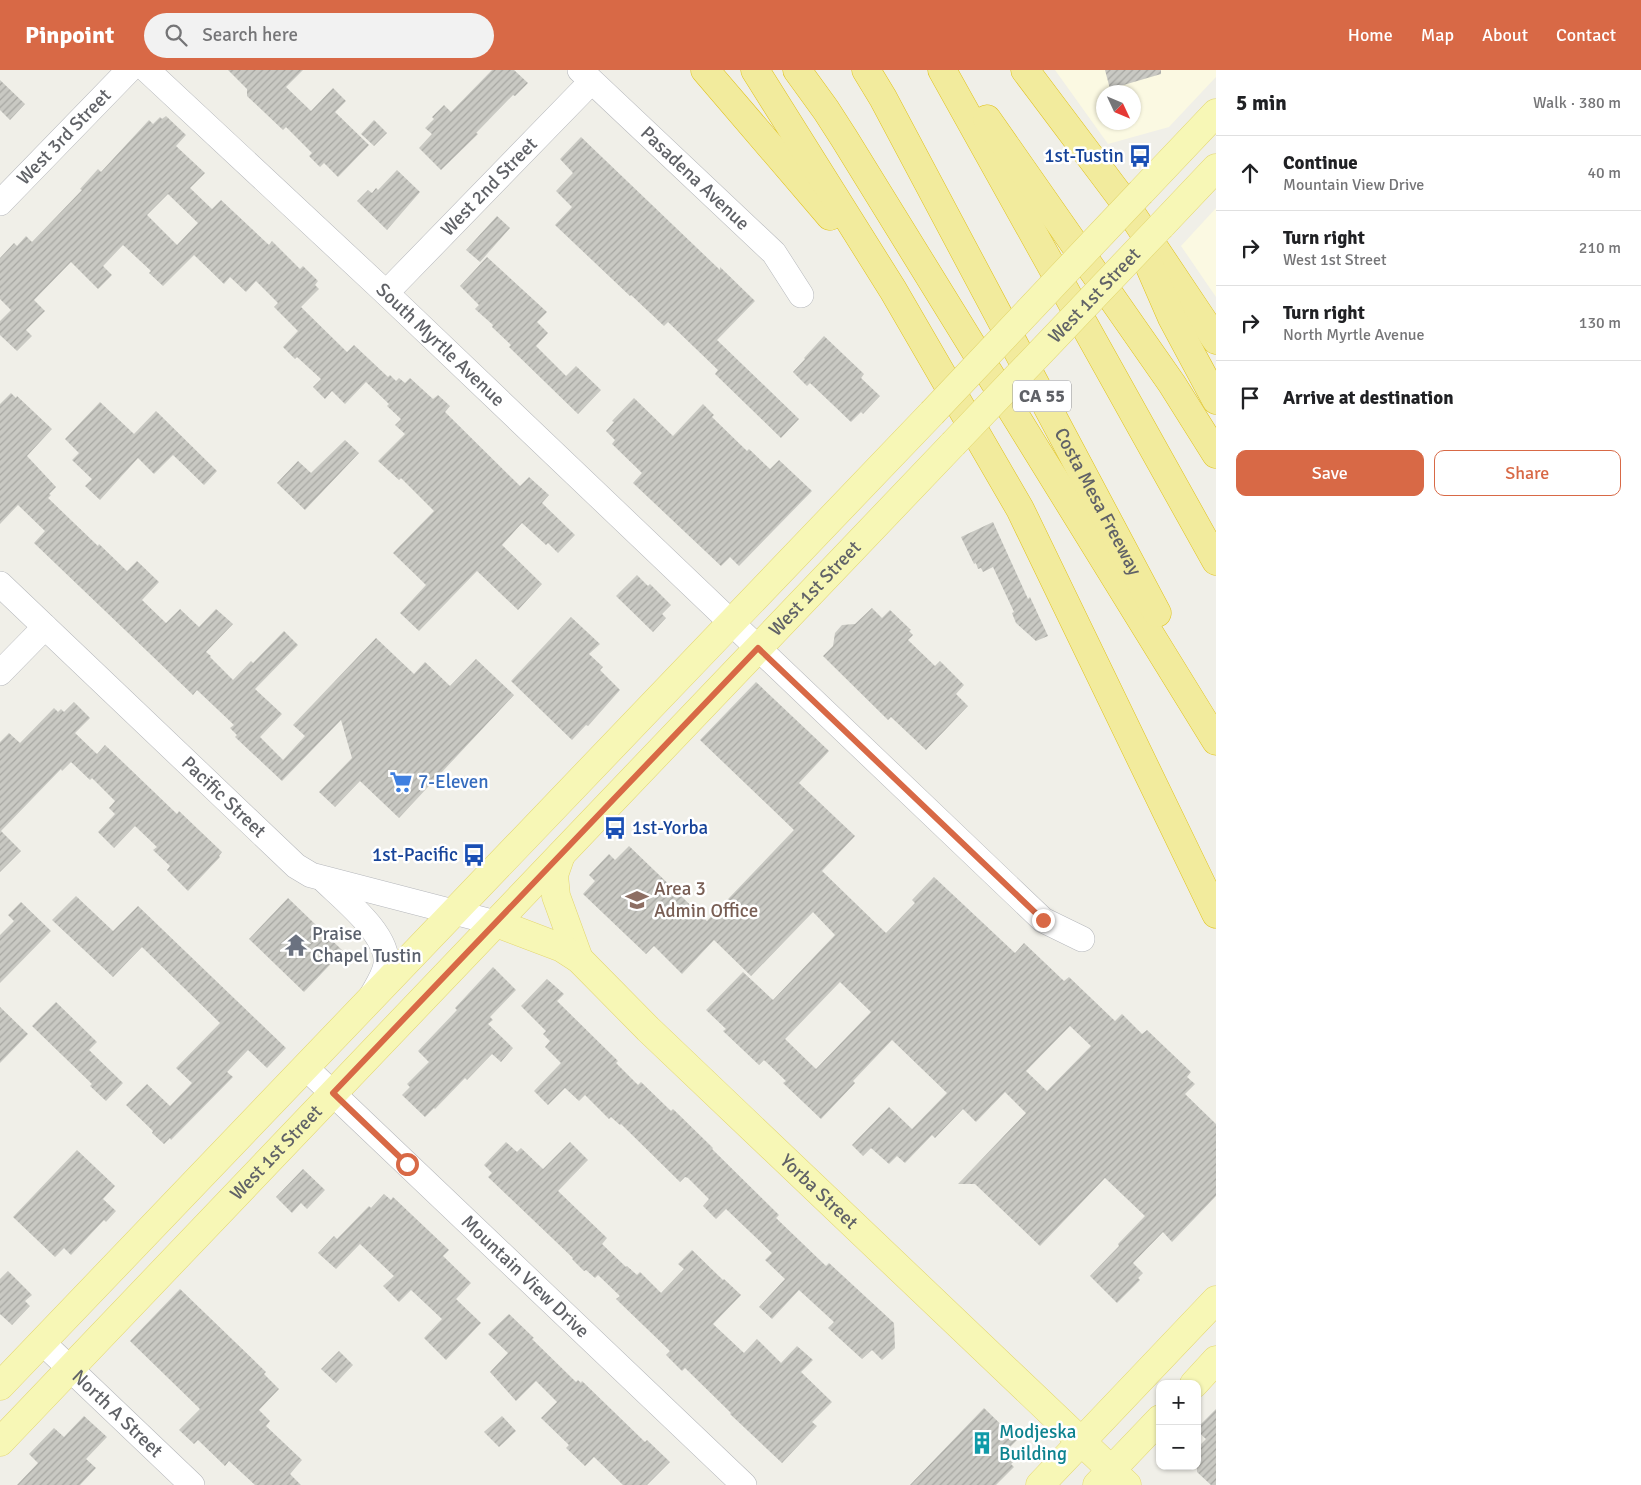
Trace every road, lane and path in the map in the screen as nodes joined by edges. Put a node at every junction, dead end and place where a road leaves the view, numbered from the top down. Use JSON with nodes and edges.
{"nodes":[{"id":1,"x":129,"y":70,"type":"edge"},
{"id":2,"x":148,"y":70,"type":"edge"},
{"id":3,"x":705,"y":70,"type":"edge"},
{"id":4,"x":755,"y":70,"type":"edge"},
{"id":5,"x":797,"y":70,"type":"edge"},
{"id":6,"x":866,"y":70,"type":"edge"},
{"id":7,"x":942,"y":70,"type":"edge"},
{"id":8,"x":953,"y":70,"type":"edge"},
{"id":9,"x":1025,"y":70,"type":"edge"},
{"id":10,"x":586,"y":76,"type":"edge"},
{"id":11,"x":1216,"y":113,"type":"edge"},
{"id":12,"x":1216,"y":168,"type":"edge"},
{"id":13,"x":1130,"y":193,"type":"junction"},
{"id":14,"x":0,"y":203,"type":"edge"},
{"id":15,"x":893,"y":290,"type":"junction"},
{"id":16,"x":386,"y":293,"type":"junction"},
{"id":17,"x":801,"y":295,"type":"dead end"},
{"id":18,"x":1216,"y":340,"type":"edge"},
{"id":19,"x":1216,"y":400,"type":"edge"},
{"id":20,"x":1216,"y":454,"type":"edge"},
{"id":21,"x":1216,"y":561,"type":"edge"},
{"id":22,"x":0,"y":584,"type":"edge"},
{"id":23,"x":731,"y":623,"type":"junction"},
{"id":24,"x":45,"y":627,"type":"junction"},
{"id":25,"x":758,"y":648,"type":"junction"},
{"id":26,"x":0,"y":673,"type":"edge"},
{"id":27,"x":1216,"y":723,"type":"edge"},
{"id":28,"x":1216,"y":741,"type":"edge"},
{"id":29,"x":561,"y":854,"type":"junction"},
{"id":30,"x":321,"y":878,"type":"junction"},
{"id":31,"x":453,"y":913,"type":"junction"},
{"id":32,"x":1216,"y":914,"type":"edge"},
{"id":33,"x":496,"y":923,"type":"junction"},
{"id":34,"x":1082,"y":939,"type":"dead end"},
{"id":35,"x":579,"y":959,"type":"junction"},
{"id":36,"x":370,"y":1000,"type":"junction"},
{"id":37,"x":305,"y":1067,"type":"junction"},
{"id":38,"x":333,"y":1093,"type":"junction"},
{"id":39,"x":1216,"y":1300,"type":"edge"},
{"id":40,"x":42,"y":1342,"type":"junction"},
{"id":41,"x":1216,"y":1360,"type":"edge"},
{"id":42,"x":70,"y":1369,"type":"junction"},
{"id":43,"x":1198,"y":1380,"type":"edge"},
{"id":44,"x":0,"y":1386,"type":"edge"},
{"id":45,"x":1156,"y":1425,"type":"edge"},
{"id":46,"x":0,"y":1442,"type":"edge"},
{"id":47,"x":1082,"y":1442,"type":"junction"},
{"id":48,"x":1112,"y":1480,"type":"edge"},
{"id":49,"x":192,"y":1485,"type":"edge"},
{"id":50,"x":744,"y":1485,"type":"edge"},
{"id":51,"x":1040,"y":1485,"type":"edge"}],
"edges":[{"from":1,"to":14,"type":"street","name":"West 3rd Street"},
{"from":2,"to":16,"type":"street","name":"South Myrtle Avenue"},
{"from":3,"to":15,"type":"highway"},
{"from":4,"to":15,"type":"highway"},
{"from":5,"to":28,"type":"highway"},
{"from":6,"to":27,"type":"highway","name":"Costa Mesa Freeway","number":"CA 55"},
{"from":7,"to":21,"type":"highway"},
{"from":8,"to":20,"type":"highway"},
{"from":9,"to":13,"type":"highway"},
{"from":10,"to":16,"type":"street","name":"West 2nd Street"},
{"from":10,"to":17,"type":"street","name":"Pasadena Avenue"},
{"from":11,"to":13,"type":"main road","name":"West 1st Street"},
{"from":12,"to":25,"type":"main road","name":"West 1st Street","bridge":true},
{"from":13,"to":18,"type":"highway"},
{"from":13,"to":19,"type":"highway"},
{"from":13,"to":23,"type":"main road","name":"West 1st Street","bridge":true},
{"from":15,"to":32,"type":"highway"},
{"from":16,"to":23,"type":"street","name":"South Myrtle Avenue"},
{"from":22,"to":24,"type":"street","name":"Pacific Street"},
{"from":23,"to":25,"type":"street","name":"South Myrtle Avenue"},
{"from":23,"to":31,"type":"main road","name":"West 1st Street"},
{"from":24,"to":26,"type":"street"},
{"from":24,"to":30,"type":"street","name":"Pacific Street"},
{"from":25,"to":29,"type":"main road","name":"West 1st Street"},
{"from":25,"to":34,"type":"street","name":"South Myrtle Avenue"},
{"from":29,"to":33,"type":"main road","name":"West 1st Street"},
{"from":29,"to":35,"type":"main road"},
{"from":30,"to":31,"type":"street","name":"Pacific Street"},
{"from":30,"to":36,"type":"street"},
{"from":31,"to":33,"type":"street","name":"Pacific Street"},
{"from":31,"to":36,"type":"main road","name":"West 1st Street"},
{"from":33,"to":35,"type":"main road","name":"Yorba Street"},
{"from":33,"to":38,"type":"main road","name":"West 1st Street"},
{"from":35,"to":47,"type":"main road","name":"Yorba Street"},
{"from":36,"to":37,"type":"main road","name":"West 1st Street"},
{"from":37,"to":38,"type":"street","name":"Mountain View Drive"},
{"from":37,"to":40,"type":"main road","name":"West 1st Street"},
{"from":38,"to":42,"type":"main road","name":"West 1st Street"},
{"from":38,"to":50,"type":"street","name":"Mountain View Drive"},
{"from":39,"to":47,"type":"main road"},
{"from":40,"to":42,"type":"street","name":"North A Street"},
{"from":40,"to":44,"type":"main road","name":"West 1st Street"},
{"from":41,"to":43,"type":"main road"},
{"from":42,"to":46,"type":"main road","name":"West 1st Street"},
{"from":42,"to":49,"type":"street","name":"North A Street"},
{"from":45,"to":48,"type":"main road"},
{"from":47,"to":48,"type":"main road","name":"Yorba Street"},
{"from":47,"to":51,"type":"main road"}]}
